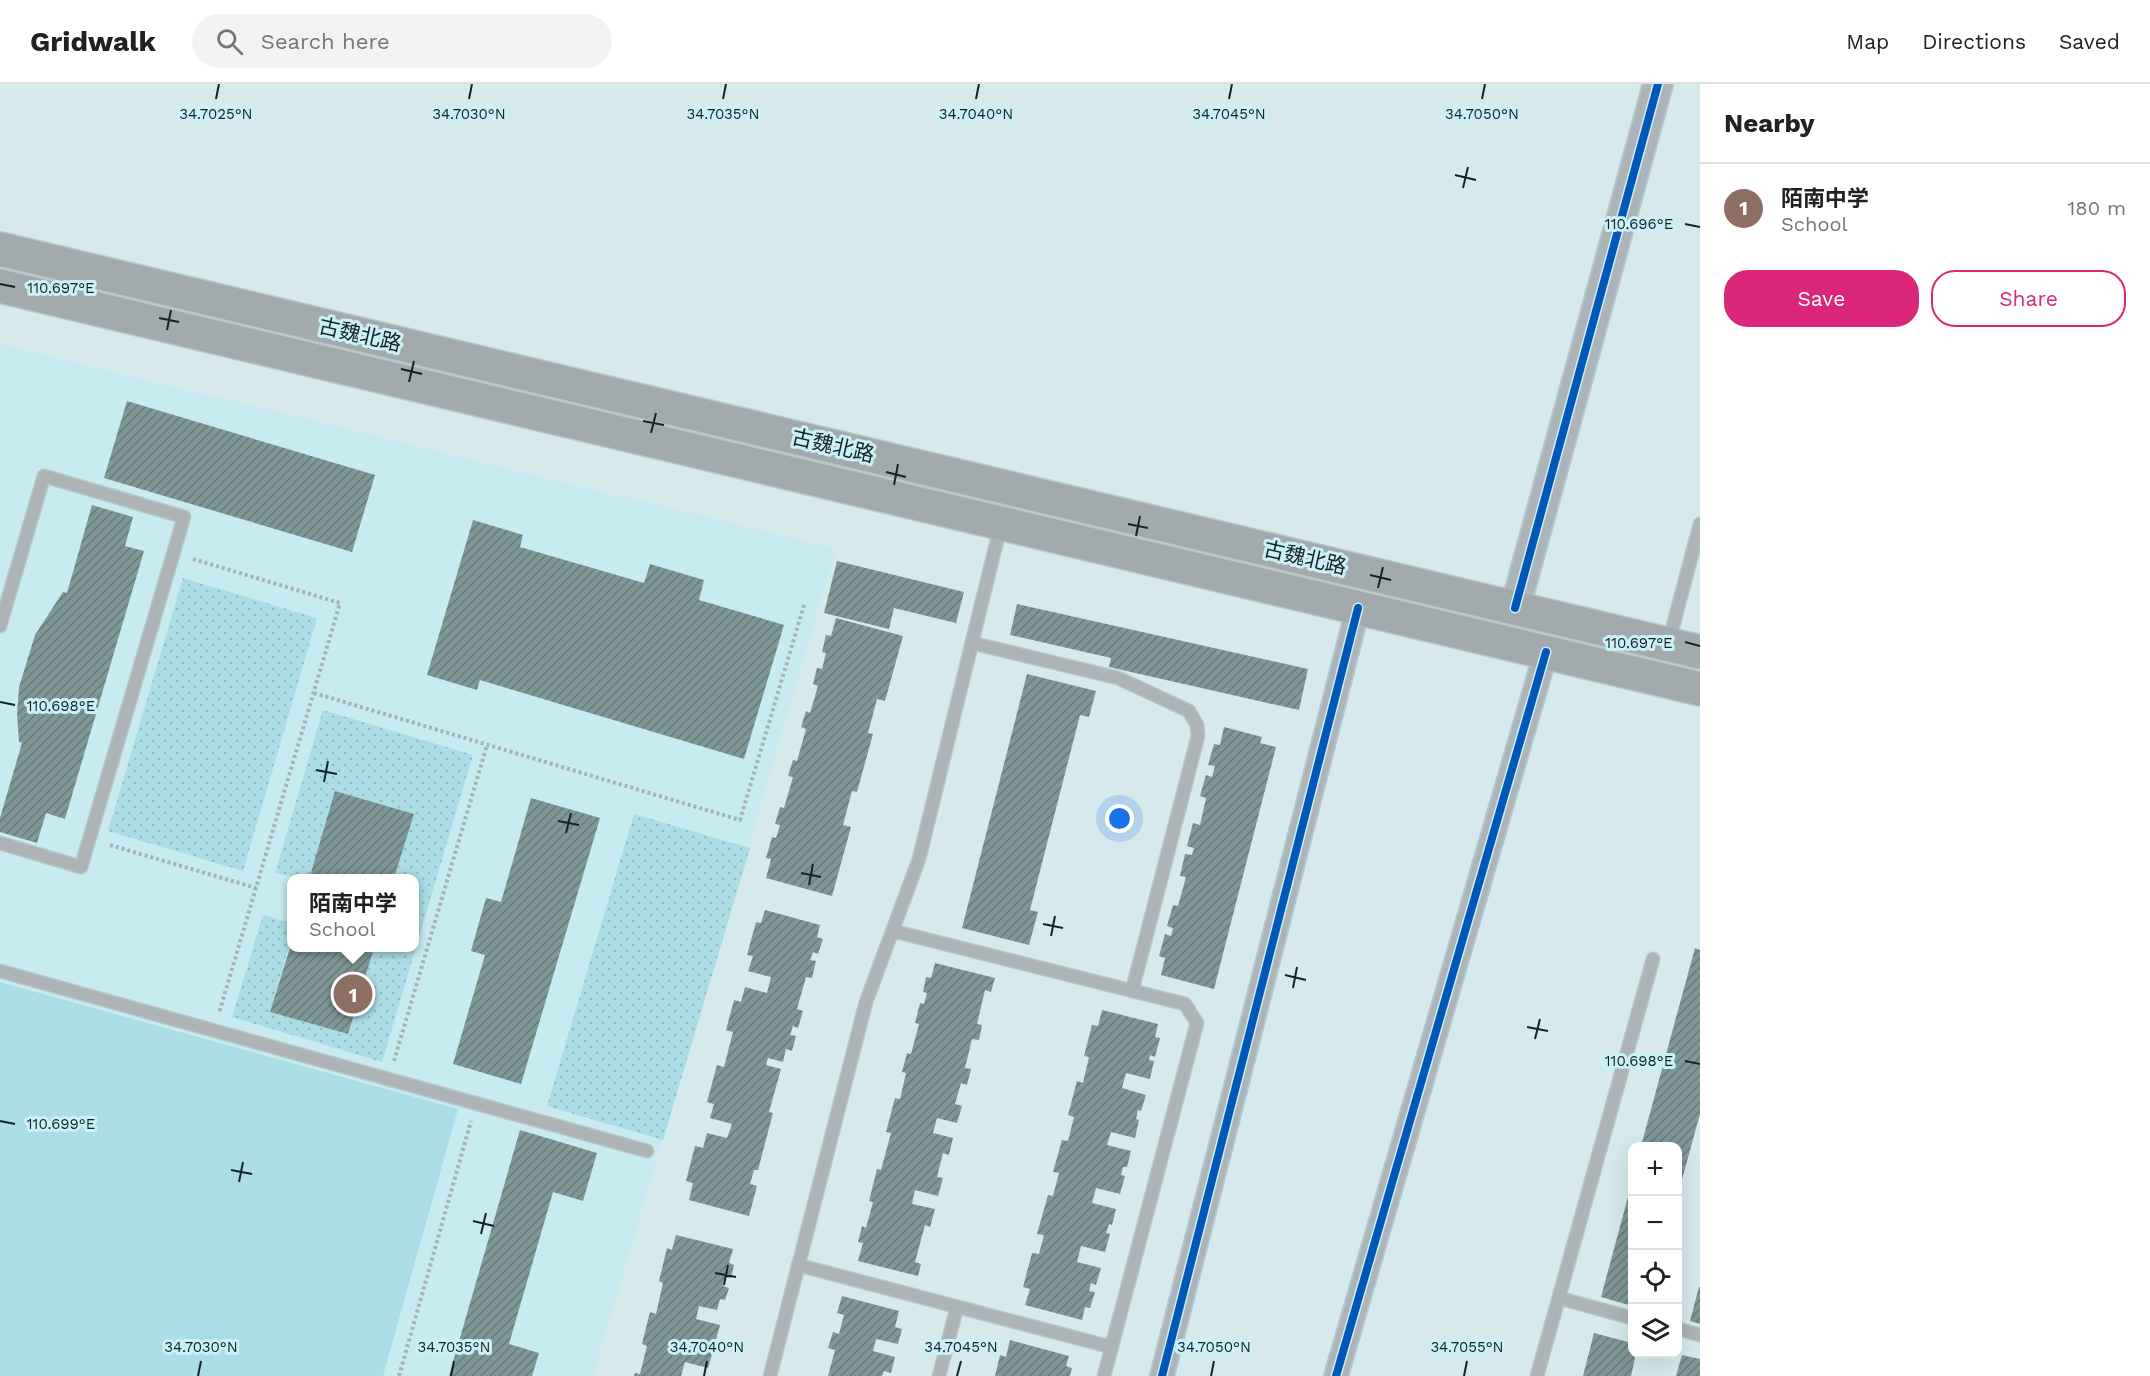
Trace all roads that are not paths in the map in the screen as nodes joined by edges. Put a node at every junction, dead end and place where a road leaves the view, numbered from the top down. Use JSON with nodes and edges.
{"nodes":[{"id":1,"x":1658,"y":84,"type":"edge"},
{"id":2,"x":0,"y":249,"type":"edge"},
{"id":3,"x":0,"y":286,"type":"edge"},
{"id":4,"x":1002,"y":523,"type":"junction"},
{"id":5,"x":1700,"y":524,"type":"edge"},
{"id":6,"x":1358,"y":608,"type":"junction"},
{"id":7,"x":1515,"y":608,"type":"junction"},
{"id":8,"x":0,"y":626,"type":"edge"},
{"id":9,"x":972,"y":643,"type":"junction"},
{"id":10,"x":1668,"y":645,"type":"junction"},
{"id":11,"x":1546,"y":652,"type":"junction"},
{"id":12,"x":1700,"y":652,"type":"edge"},
{"id":13,"x":1700,"y":689,"type":"edge"},
{"id":14,"x":0,"y":843,"type":"edge"},
{"id":15,"x":892,"y":931,"type":"junction"},
{"id":16,"x":1653,"y":959,"type":"dead end"},
{"id":17,"x":0,"y":971,"type":"edge"},
{"id":18,"x":1132,"y":991,"type":"junction"},
{"id":19,"x":647,"y":1151,"type":"dead end"},
{"id":20,"x":798,"y":1265,"type":"junction"},
{"id":21,"x":1559,"y":1298,"type":"junction"},
{"id":22,"x":957,"y":1307,"type":"junction"},
{"id":23,"x":1628,"y":1317,"type":"edge"},
{"id":24,"x":1682,"y":1330,"type":"edge"},
{"id":25,"x":1700,"y":1335,"type":"edge"},
{"id":26,"x":1111,"y":1347,"type":"junction"},
{"id":27,"x":770,"y":1376,"type":"edge"},
{"id":28,"x":939,"y":1376,"type":"edge"},
{"id":29,"x":1104,"y":1376,"type":"edge"},
{"id":30,"x":1162,"y":1376,"type":"edge"},
{"id":31,"x":1336,"y":1376,"type":"edge"},
{"id":32,"x":1537,"y":1376,"type":"edge"}],
"edges":[{"from":1,"to":7,"type":"street"},
{"from":2,"to":7,"type":"main road","name":"古魏北路"},
{"from":3,"to":4,"type":"main road","name":"古魏北路"},
{"from":4,"to":6,"type":"main road","name":"古魏北路"},
{"from":4,"to":9,"type":"lane"},
{"from":5,"to":10,"type":"lane"},
{"from":6,"to":11,"type":"main road","name":"古魏北路"},
{"from":6,"to":30,"type":"street"},
{"from":7,"to":10,"type":"main road","name":"古魏北路"},
{"from":8,"to":14,"type":"lane"},
{"from":9,"to":15,"type":"lane"},
{"from":9,"to":18,"type":"lane"},
{"from":10,"to":12,"type":"main road","name":"古魏北路"},
{"from":11,"to":13,"type":"main road","name":"古魏北路"},
{"from":11,"to":31,"type":"street"},
{"from":15,"to":18,"type":"lane"},
{"from":15,"to":20,"type":"lane"},
{"from":16,"to":21,"type":"lane"},
{"from":17,"to":19,"type":"lane"},
{"from":18,"to":26,"type":"lane"},
{"from":20,"to":22,"type":"lane"},
{"from":20,"to":27,"type":"lane"},
{"from":21,"to":23,"type":"lane"},
{"from":21,"to":32,"type":"lane"},
{"from":22,"to":26,"type":"lane"},
{"from":22,"to":28,"type":"lane"},
{"from":24,"to":25,"type":"lane"},
{"from":26,"to":29,"type":"lane"}]}
